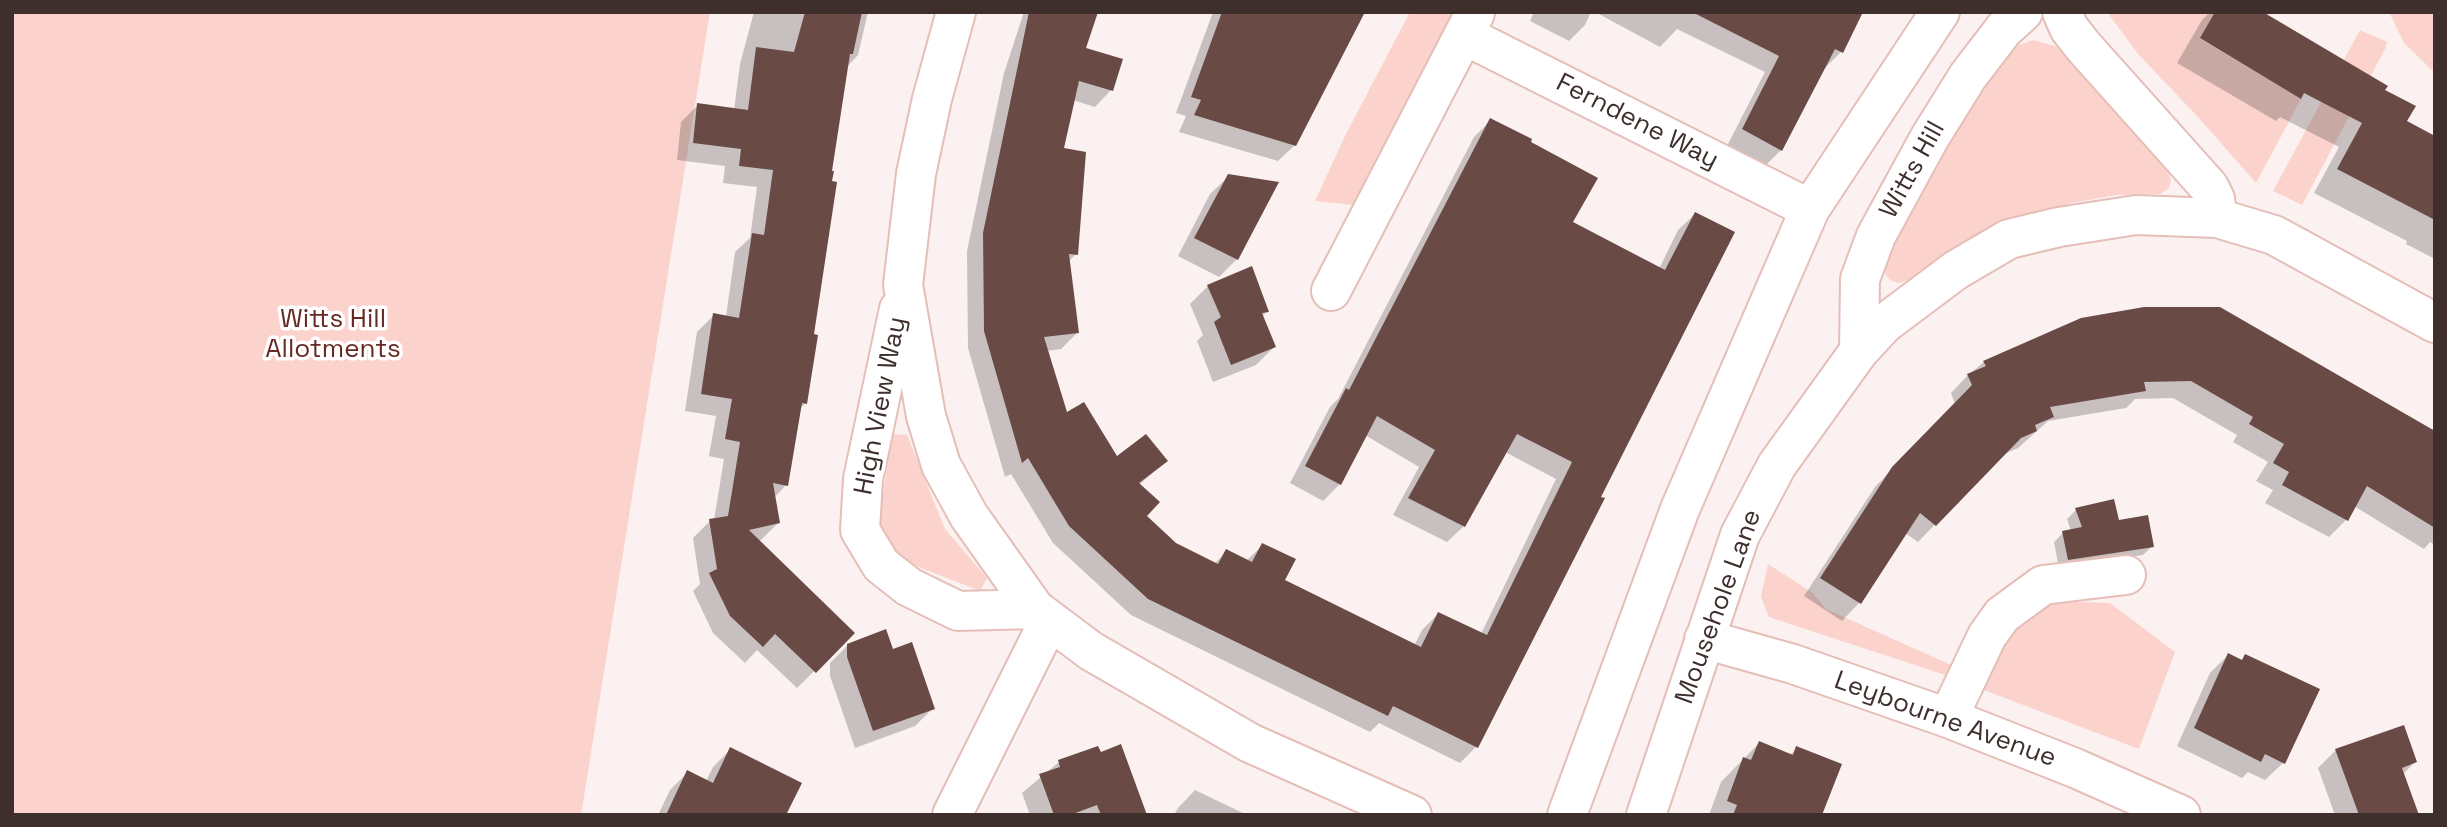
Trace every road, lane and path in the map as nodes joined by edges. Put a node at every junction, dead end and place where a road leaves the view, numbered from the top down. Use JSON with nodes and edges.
{"nodes":[{"id":1,"x":956,"y":12,"type":"edge"},
{"id":2,"x":1940,"y":12,"type":"edge"},
{"id":3,"x":2023,"y":12,"type":"edge"},
{"id":4,"x":2062,"y":12,"type":"edge"},
{"id":5,"x":1469,"y":24,"type":"edge"},
{"id":6,"x":1810,"y":209,"type":"junction"},
{"id":7,"x":2217,"y":218,"type":"junction"},
{"id":8,"x":903,"y":285,"type":"junction"},
{"id":9,"x":1331,"y":291,"type":"dead end"},
{"id":10,"x":2435,"y":323,"type":"edge"},
{"id":11,"x":1859,"y":351,"type":"junction"},
{"id":12,"x":2126,"y":575,"type":"dead end"},
{"id":13,"x":1042,"y":615,"type":"junction"},
{"id":14,"x":1704,"y":639,"type":"junction"},
{"id":15,"x":1948,"y":718,"type":"junction"},
{"id":16,"x":953,"y":815,"type":"edge"},
{"id":17,"x":1412,"y":815,"type":"edge"},
{"id":18,"x":1567,"y":815,"type":"edge"},
{"id":19,"x":1646,"y":815,"type":"edge"},
{"id":20,"x":2181,"y":815,"type":"edge"}],
"edges":[{"from":1,"to":8,"type":"street","name":"High View Way"},
{"from":2,"to":6,"type":"street"},
{"from":3,"to":11,"type":"street","name":"Witts Hill"},
{"from":4,"to":7,"type":"street"},
{"from":5,"to":6,"type":"street","name":"Ferndene Way"},
{"from":5,"to":9,"type":"street","name":"Ferndene Way"},
{"from":6,"to":18,"type":"street"},
{"from":7,"to":10,"type":"street","name":"Mousehole Lane"},
{"from":7,"to":11,"type":"street","name":"Mousehole Lane"},
{"from":8,"to":13,"type":"street","name":"High View Way"},
{"from":8,"to":13,"type":"street","name":"High View Way"},
{"from":11,"to":14,"type":"street","name":"Mousehole Lane"},
{"from":12,"to":15,"type":"street"},
{"from":13,"to":16,"type":"street"},
{"from":13,"to":17,"type":"street","name":"High View Way"},
{"from":14,"to":15,"type":"street","name":"Leybourne Avenue"},
{"from":14,"to":19,"type":"street","name":"Mousehole Lane"},
{"from":15,"to":20,"type":"street","name":"Leybourne Avenue"}]}
